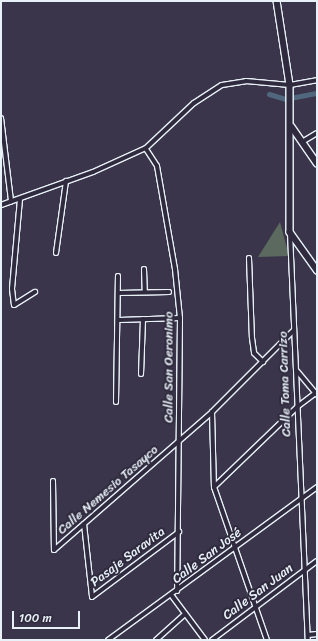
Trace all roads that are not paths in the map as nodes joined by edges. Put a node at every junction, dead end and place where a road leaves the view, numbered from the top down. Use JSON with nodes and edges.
{"nodes":[{"id":1,"x":278,"y":1,"type":"edge"},
{"id":2,"x":317,"y":80,"type":"edge"},
{"id":3,"x":290,"y":85,"type":"junction"},
{"id":4,"x":1,"y":118,"type":"edge"},
{"id":5,"x":292,"y":127,"type":"junction"},
{"id":6,"x":317,"y":133,"type":"edge"},
{"id":7,"x":302,"y":142,"type":"junction"},
{"id":8,"x":146,"y":149,"type":"junction"},
{"id":9,"x":317,"y":163,"type":"edge"},
{"id":10,"x":66,"y":181,"type":"junction"},
{"id":11,"x":20,"y":199,"type":"junction"},
{"id":12,"x":11,"y":201,"type":"junction"},
{"id":13,"x":1,"y":205,"type":"edge"},
{"id":14,"x":290,"y":232,"type":"junction"},
{"id":15,"x":56,"y":253,"type":"dead end"},
{"id":16,"x":249,"y":258,"type":"dead end"},
{"id":17,"x":144,"y":269,"type":"dead end"},
{"id":18,"x":317,"y":270,"type":"edge"},
{"id":19,"x":118,"y":276,"type":"dead end"},
{"id":20,"x":35,"y":292,"type":"dead end"},
{"id":21,"x":145,"y":292,"type":"junction"},
{"id":22,"x":169,"y":292,"type":"dead end"},
{"id":23,"x":118,"y":293,"type":"junction"},
{"id":24,"x":180,"y":318,"type":"junction"},
{"id":25,"x":143,"y":319,"type":"junction"},
{"id":26,"x":119,"y":320,"type":"junction"},
{"id":27,"x":294,"y":330,"type":"junction"},
{"id":28,"x":263,"y":362,"type":"junction"},
{"id":29,"x":296,"y":371,"type":"junction"},
{"id":30,"x":141,"y":374,"type":"dead end"},
{"id":31,"x":316,"y":394,"type":"edge"},
{"id":32,"x":116,"y":402,"type":"dead end"},
{"id":33,"x":296,"y":407,"type":"junction"},
{"id":34,"x":212,"y":412,"type":"junction"},
{"id":35,"x":179,"y":441,"type":"junction"},
{"id":36,"x":53,"y":482,"type":"dead end"},
{"id":37,"x":214,"y":487,"type":"junction"},
{"id":38,"x":317,"y":487,"type":"edge"},
{"id":39,"x":301,"y":498,"type":"junction"},
{"id":40,"x":84,"y":524,"type":"junction"},
{"id":41,"x":179,"y":532,"type":"junction"},
{"id":42,"x":235,"y":548,"type":"junction"},
{"id":43,"x":317,"y":561,"type":"edge"},
{"id":44,"x":305,"y":570,"type":"junction"},
{"id":45,"x":177,"y":591,"type":"junction"},
{"id":46,"x":172,"y":596,"type":"junction"},
{"id":47,"x":255,"y":606,"type":"junction"},
{"id":48,"x":185,"y":614,"type":"junction"},
{"id":49,"x":317,"y":634,"type":"edge"},
{"id":50,"x":308,"y":638,"type":"edge"},
{"id":51,"x":108,"y":640,"type":"edge"},
{"id":52,"x":156,"y":640,"type":"edge"},
{"id":53,"x":205,"y":640,"type":"edge"},
{"id":54,"x":212,"y":640,"type":"edge"},
{"id":55,"x":267,"y":640,"type":"edge"}],
"edges":[{"from":1,"to":3,"type":"main road","name":"Calle Toma Carrizo"},
{"from":2,"to":3,"type":"street"},
{"from":3,"to":5,"type":"main road","name":"Calle Toma Carrizo"},
{"from":3,"to":8,"type":"street"},
{"from":4,"to":12,"type":"street"},
{"from":5,"to":7,"type":"main road"},
{"from":5,"to":14,"type":"main road","name":"Calle Toma Carrizo"},
{"from":6,"to":7,"type":"street"},
{"from":7,"to":9,"type":"main road"},
{"from":8,"to":10,"type":"street"},
{"from":8,"to":24,"type":"street","name":"Calle San Oeronimo"},
{"from":10,"to":11,"type":"street"},
{"from":10,"to":15,"type":"street"},
{"from":11,"to":12,"type":"street"},
{"from":11,"to":20,"type":"street"},
{"from":12,"to":13,"type":"street"},
{"from":14,"to":18,"type":"main road"},
{"from":14,"to":27,"type":"street","name":"Calle Toma Carrizo"},
{"from":16,"to":28,"type":"street"},
{"from":17,"to":21,"type":"street"},
{"from":19,"to":23,"type":"street"},
{"from":21,"to":22,"type":"street"},
{"from":21,"to":23,"type":"street"},
{"from":23,"to":26,"type":"street"},
{"from":24,"to":25,"type":"street"},
{"from":24,"to":35,"type":"street","name":"Calle San Oeronimo"},
{"from":25,"to":26,"type":"street"},
{"from":25,"to":30,"type":"street"},
{"from":26,"to":32,"type":"street"},
{"from":27,"to":28,"type":"street","name":"Calle Nemesio Tasayco"},
{"from":27,"to":29,"type":"street","name":"Calle Toma Carrizo"},
{"from":28,"to":34,"type":"street","name":"Calle Nemesio Tasayco"},
{"from":29,"to":31,"type":"street"},
{"from":29,"to":33,"type":"street","name":"Calle Toma Carrizo"},
{"from":31,"to":33,"type":"street"},
{"from":33,"to":37,"type":"street"},
{"from":33,"to":39,"type":"street","name":"Calle Toma Carrizo"},
{"from":34,"to":35,"type":"street","name":"Calle Nemesio Tasayco"},
{"from":34,"to":37,"type":"street"},
{"from":35,"to":40,"type":"street","name":"Calle Nemesio Tasayco"},
{"from":35,"to":41,"type":"street","name":"Calle San Oeronimo"},
{"from":36,"to":40,"type":"street","name":"Calle Nemesio Tasayco"},
{"from":37,"to":42,"type":"street"},
{"from":38,"to":39,"type":"street","name":"Calle San José"},
{"from":39,"to":42,"type":"street","name":"Calle San José"},
{"from":39,"to":44,"type":"street","name":"Calle Toma Carrizo"},
{"from":40,"to":41,"type":"street","name":"Pasaje Saravita"},
{"from":41,"to":45,"type":"street","name":"Calle San Oeronimo"},
{"from":42,"to":45,"type":"street","name":"Calle San José"},
{"from":42,"to":47,"type":"street"},
{"from":43,"to":44,"type":"street","name":"Calle San Juan"},
{"from":44,"to":47,"type":"street","name":"Calle San Juan"},
{"from":44,"to":50,"type":"street","name":"Calle Toma Carrizo"},
{"from":45,"to":46,"type":"street","name":"Calle San José"},
{"from":46,"to":48,"type":"street"},
{"from":46,"to":51,"type":"street","name":"Calle San José"},
{"from":47,"to":54,"type":"street","name":"Calle San Juan"},
{"from":47,"to":55,"type":"street"},
{"from":48,"to":52,"type":"street"},
{"from":48,"to":53,"type":"street"},
{"from":49,"to":50,"type":"street"}]}
